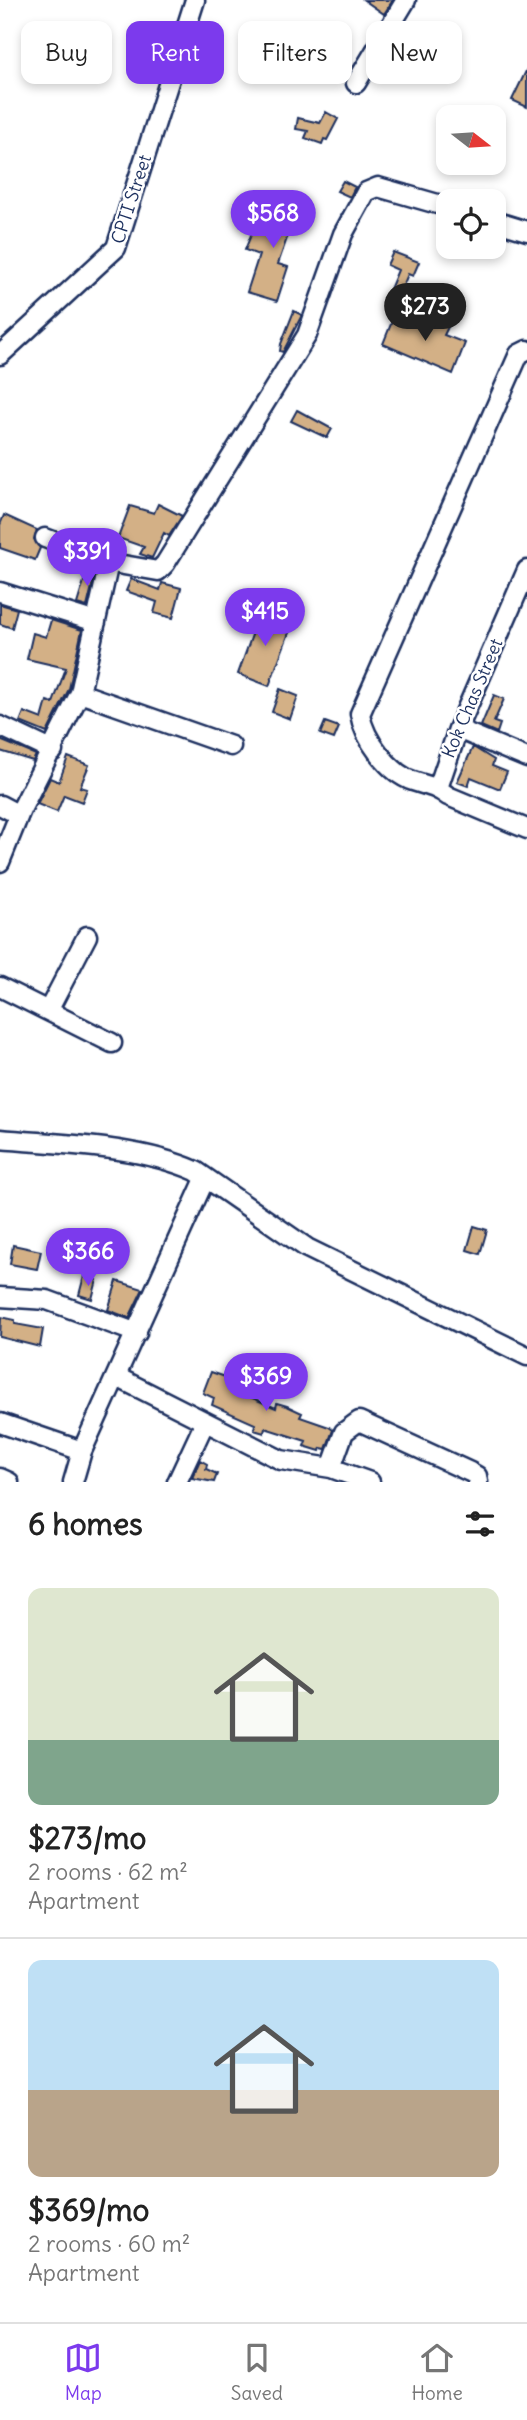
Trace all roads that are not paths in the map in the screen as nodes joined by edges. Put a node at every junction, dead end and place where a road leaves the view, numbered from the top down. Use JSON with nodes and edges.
{"nodes":[{"id":1,"x":195,"y":0,"type":"edge"},
{"id":2,"x":406,"y":0,"type":"edge"},
{"id":3,"x":356,"y":83,"type":"dead end"},
{"id":4,"x":436,"y":204,"type":"edge"},
{"id":5,"x":506,"y":224,"type":"edge"},
{"id":6,"x":527,"y":230,"type":"edge"},
{"id":7,"x":527,"y":350,"type":"edge"},
{"id":8,"x":0,"y":355,"type":"edge"},
{"id":9,"x":45,"y":538,"type":"dead end"},
{"id":10,"x":112,"y":563,"type":"junction"},
{"id":11,"x":527,"y":570,"type":"edge"},
{"id":12,"x":0,"y":592,"type":"edge"},
{"id":13,"x":96,"y":622,"type":"junction"},
{"id":14,"x":80,"y":693,"type":"junction"},
{"id":15,"x":0,"y":726,"type":"edge"},
{"id":16,"x":458,"y":729,"type":"junction"},
{"id":17,"x":231,"y":747,"type":"dead end"},
{"id":18,"x":53,"y":751,"type":"junction"},
{"id":19,"x":527,"y":758,"type":"edge"},
{"id":20,"x":438,"y":788,"type":"junction"},
{"id":21,"x":0,"y":805,"type":"edge"},
{"id":22,"x":19,"y":815,"type":"junction"},
{"id":23,"x":527,"y":829,"type":"edge"},
{"id":24,"x":0,"y":862,"type":"edge"},
{"id":25,"x":87,"y":936,"type":"dead end"},
{"id":26,"x":0,"y":987,"type":"edge"},
{"id":27,"x":48,"y":1011,"type":"junction"},
{"id":28,"x":112,"y":1043,"type":"dead end"},
{"id":29,"x":0,"y":1139,"type":"edge"},
{"id":30,"x":205,"y":1179,"type":"junction"},
{"id":31,"x":0,"y":1297,"type":"edge"},
{"id":32,"x":137,"y":1333,"type":"junction"},
{"id":33,"x":527,"y":1356,"type":"edge"},
{"id":34,"x":117,"y":1377,"type":"junction"},
{"id":35,"x":205,"y":1422,"type":"junction"},
{"id":36,"x":0,"y":1423,"type":"edge"},
{"id":37,"x":82,"y":1451,"type":"junction"},
{"id":38,"x":331,"y":1468,"type":"junction"},
{"id":39,"x":0,"y":1478,"type":"edge"},
{"id":40,"x":9,"y":1482,"type":"edge"},
{"id":41,"x":72,"y":1482,"type":"edge"},
{"id":42,"x":177,"y":1482,"type":"edge"},
{"id":43,"x":370,"y":1482,"type":"edge"},
{"id":44,"x":478,"y":1482,"type":"edge"}],
"edges":[{"from":1,"to":8,"type":"street","name":"CPTI Street"},
{"from":2,"to":3,"type":"street"},
{"from":4,"to":10,"type":"street"},
{"from":5,"to":6,"type":"street"},
{"from":7,"to":20,"type":"street"},
{"from":9,"to":10,"type":"street"},
{"from":10,"to":13,"type":"street"},
{"from":11,"to":16,"type":"street","name":"Kok Chas Street"},
{"from":12,"to":13,"type":"street"},
{"from":13,"to":14,"type":"street"},
{"from":14,"to":17,"type":"street"},
{"from":14,"to":18,"type":"street"},
{"from":15,"to":18,"type":"street"},
{"from":16,"to":19,"type":"street"},
{"from":16,"to":20,"type":"street","name":"Kok Chas Street"},
{"from":18,"to":22,"type":"street"},
{"from":20,"to":23,"type":"street"},
{"from":21,"to":22,"type":"street"},
{"from":22,"to":24,"type":"street"},
{"from":25,"to":27,"type":"street"},
{"from":26,"to":27,"type":"street"},
{"from":27,"to":28,"type":"street"},
{"from":29,"to":30,"type":"street"},
{"from":30,"to":32,"type":"street"},
{"from":30,"to":33,"type":"street"},
{"from":31,"to":32,"type":"street"},
{"from":32,"to":34,"type":"street"},
{"from":34,"to":35,"type":"street"},
{"from":34,"to":37,"type":"street"},
{"from":35,"to":38,"type":"street"},
{"from":35,"to":42,"type":"street"},
{"from":36,"to":37,"type":"street"},
{"from":37,"to":41,"type":"street"},
{"from":38,"to":43,"type":"street"},
{"from":38,"to":44,"type":"street"},
{"from":39,"to":40,"type":"street"}]}
